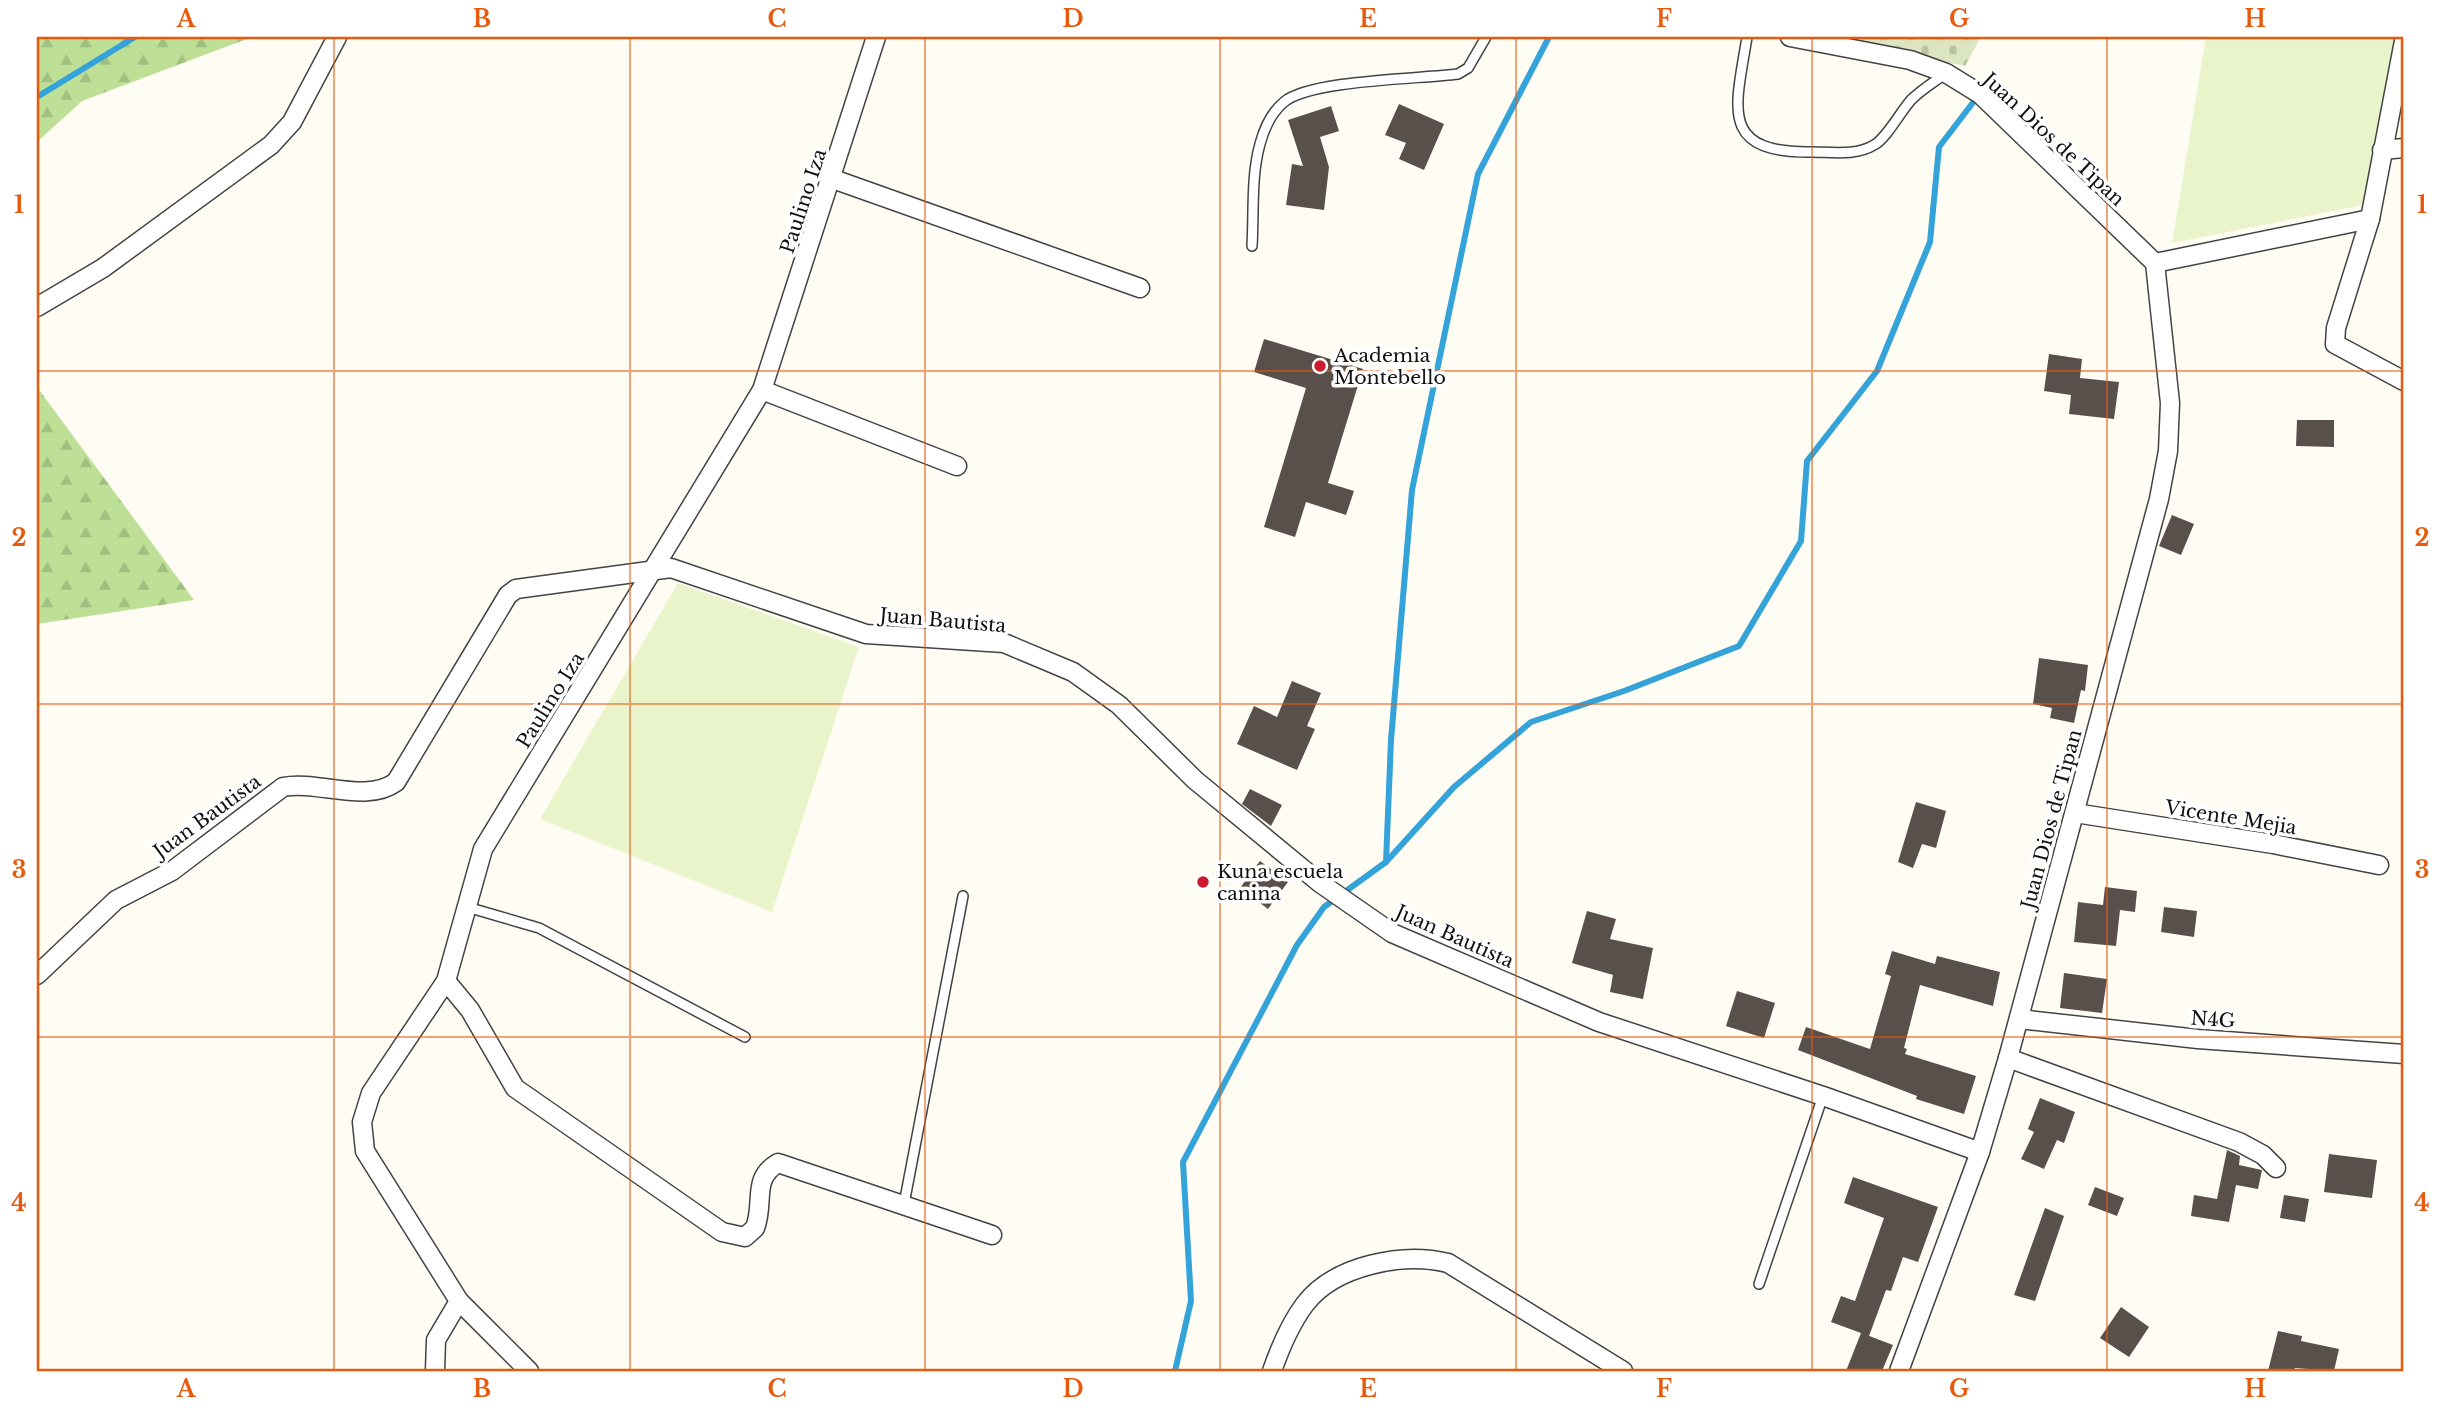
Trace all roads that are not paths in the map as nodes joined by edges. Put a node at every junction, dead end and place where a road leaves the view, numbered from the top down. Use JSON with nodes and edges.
{"nodes":[{"id":1,"x":337,"y":37,"type":"edge"},
{"id":2,"x":876,"y":37,"type":"edge"},
{"id":3,"x":1486,"y":37,"type":"edge"},
{"id":4,"x":1747,"y":37,"type":"edge"},
{"id":5,"x":1790,"y":37,"type":"edge"},
{"id":6,"x":2404,"y":41,"type":"edge"},
{"id":7,"x":1946,"y":73,"type":"junction"},
{"id":8,"x":2404,"y":148,"type":"edge"},
{"id":9,"x":2382,"y":150,"type":"junction"},
{"id":10,"x":833,"y":179,"type":"junction"},
{"id":11,"x":2370,"y":219,"type":"junction"},
{"id":12,"x":1252,"y":246,"type":"dead end"},
{"id":13,"x":2155,"y":264,"type":"junction"},
{"id":14,"x":1140,"y":288,"type":"dead end"},
{"id":15,"x":37,"y":307,"type":"edge"},
{"id":16,"x":2404,"y":381,"type":"edge"},
{"id":17,"x":762,"y":390,"type":"junction"},
{"id":18,"x":957,"y":466,"type":"dead end"},
{"id":19,"x":655,"y":568,"type":"junction"},
{"id":20,"x":2075,"y":813,"type":"junction"},
{"id":21,"x":2379,"y":865,"type":"dead end"},
{"id":22,"x":963,"y":896,"type":"dead end"},
{"id":23,"x":467,"y":907,"type":"junction"},
{"id":24,"x":37,"y":975,"type":"edge"},
{"id":25,"x":446,"y":981,"type":"junction"},
{"id":26,"x":2020,"y":1019,"type":"junction"},
{"id":27,"x":745,"y":1037,"type":"dead end"},
{"id":28,"x":2404,"y":1054,"type":"edge"},
{"id":29,"x":2008,"y":1058,"type":"junction"},
{"id":30,"x":1823,"y":1096,"type":"junction"},
{"id":31,"x":1980,"y":1152,"type":"junction"},
{"id":32,"x":2276,"y":1168,"type":"dead end"},
{"id":33,"x":904,"y":1204,"type":"junction"},
{"id":34,"x":992,"y":1235,"type":"dead end"},
{"id":35,"x":1759,"y":1284,"type":"dead end"},
{"id":36,"x":458,"y":1301,"type":"junction"},
{"id":37,"x":435,"y":1371,"type":"edge"},
{"id":38,"x":529,"y":1371,"type":"edge"},
{"id":39,"x":1272,"y":1371,"type":"edge"},
{"id":40,"x":1623,"y":1371,"type":"edge"},
{"id":41,"x":1899,"y":1371,"type":"edge"}],
"edges":[{"from":1,"to":15,"type":"street"},
{"from":2,"to":10,"type":"street","name":"Paulino Iza"},
{"from":3,"to":12,"type":"lane"},
{"from":4,"to":7,"type":"lane"},
{"from":5,"to":7,"type":"street","name":"Juan Dios de Tipan"},
{"from":6,"to":9,"type":"street"},
{"from":7,"to":13,"type":"street","name":"Juan Dios de Tipan"},
{"from":8,"to":9,"type":"street"},
{"from":9,"to":11,"type":"street"},
{"from":10,"to":14,"type":"street"},
{"from":10,"to":17,"type":"street","name":"Paulino Iza"},
{"from":11,"to":13,"type":"street"},
{"from":11,"to":16,"type":"street"},
{"from":13,"to":20,"type":"street","name":"Juan Dios de Tipan"},
{"from":17,"to":18,"type":"street"},
{"from":17,"to":19,"type":"street","name":"Paulino Iza"},
{"from":19,"to":23,"type":"street","name":"Paulino Iza"},
{"from":19,"to":24,"type":"street","name":"Juan Bautista"},
{"from":19,"to":30,"type":"street","name":"Juan Bautista"},
{"from":20,"to":21,"type":"street","name":"Vicente Mejia"},
{"from":20,"to":26,"type":"street","name":"Juan Dios de Tipan"},
{"from":22,"to":33,"type":"lane"},
{"from":23,"to":25,"type":"street","name":"Paulino Iza"},
{"from":23,"to":27,"type":"lane"},
{"from":25,"to":33,"type":"street"},
{"from":25,"to":36,"type":"street","name":"Paulino Iza"},
{"from":26,"to":28,"type":"street","name":"N4G"},
{"from":26,"to":29,"type":"street","name":"Juan Dios de Tipan"},
{"from":29,"to":31,"type":"street","name":"Juan Dios de Tipan"},
{"from":29,"to":32,"type":"street"},
{"from":30,"to":31,"type":"street","name":"Juan Bautista"},
{"from":30,"to":35,"type":"lane"},
{"from":31,"to":41,"type":"street","name":"Juan Dios de Tipan"},
{"from":33,"to":34,"type":"street"},
{"from":36,"to":37,"type":"street"},
{"from":36,"to":38,"type":"street","name":"Paulino Iza"},
{"from":39,"to":40,"type":"street"}]}
